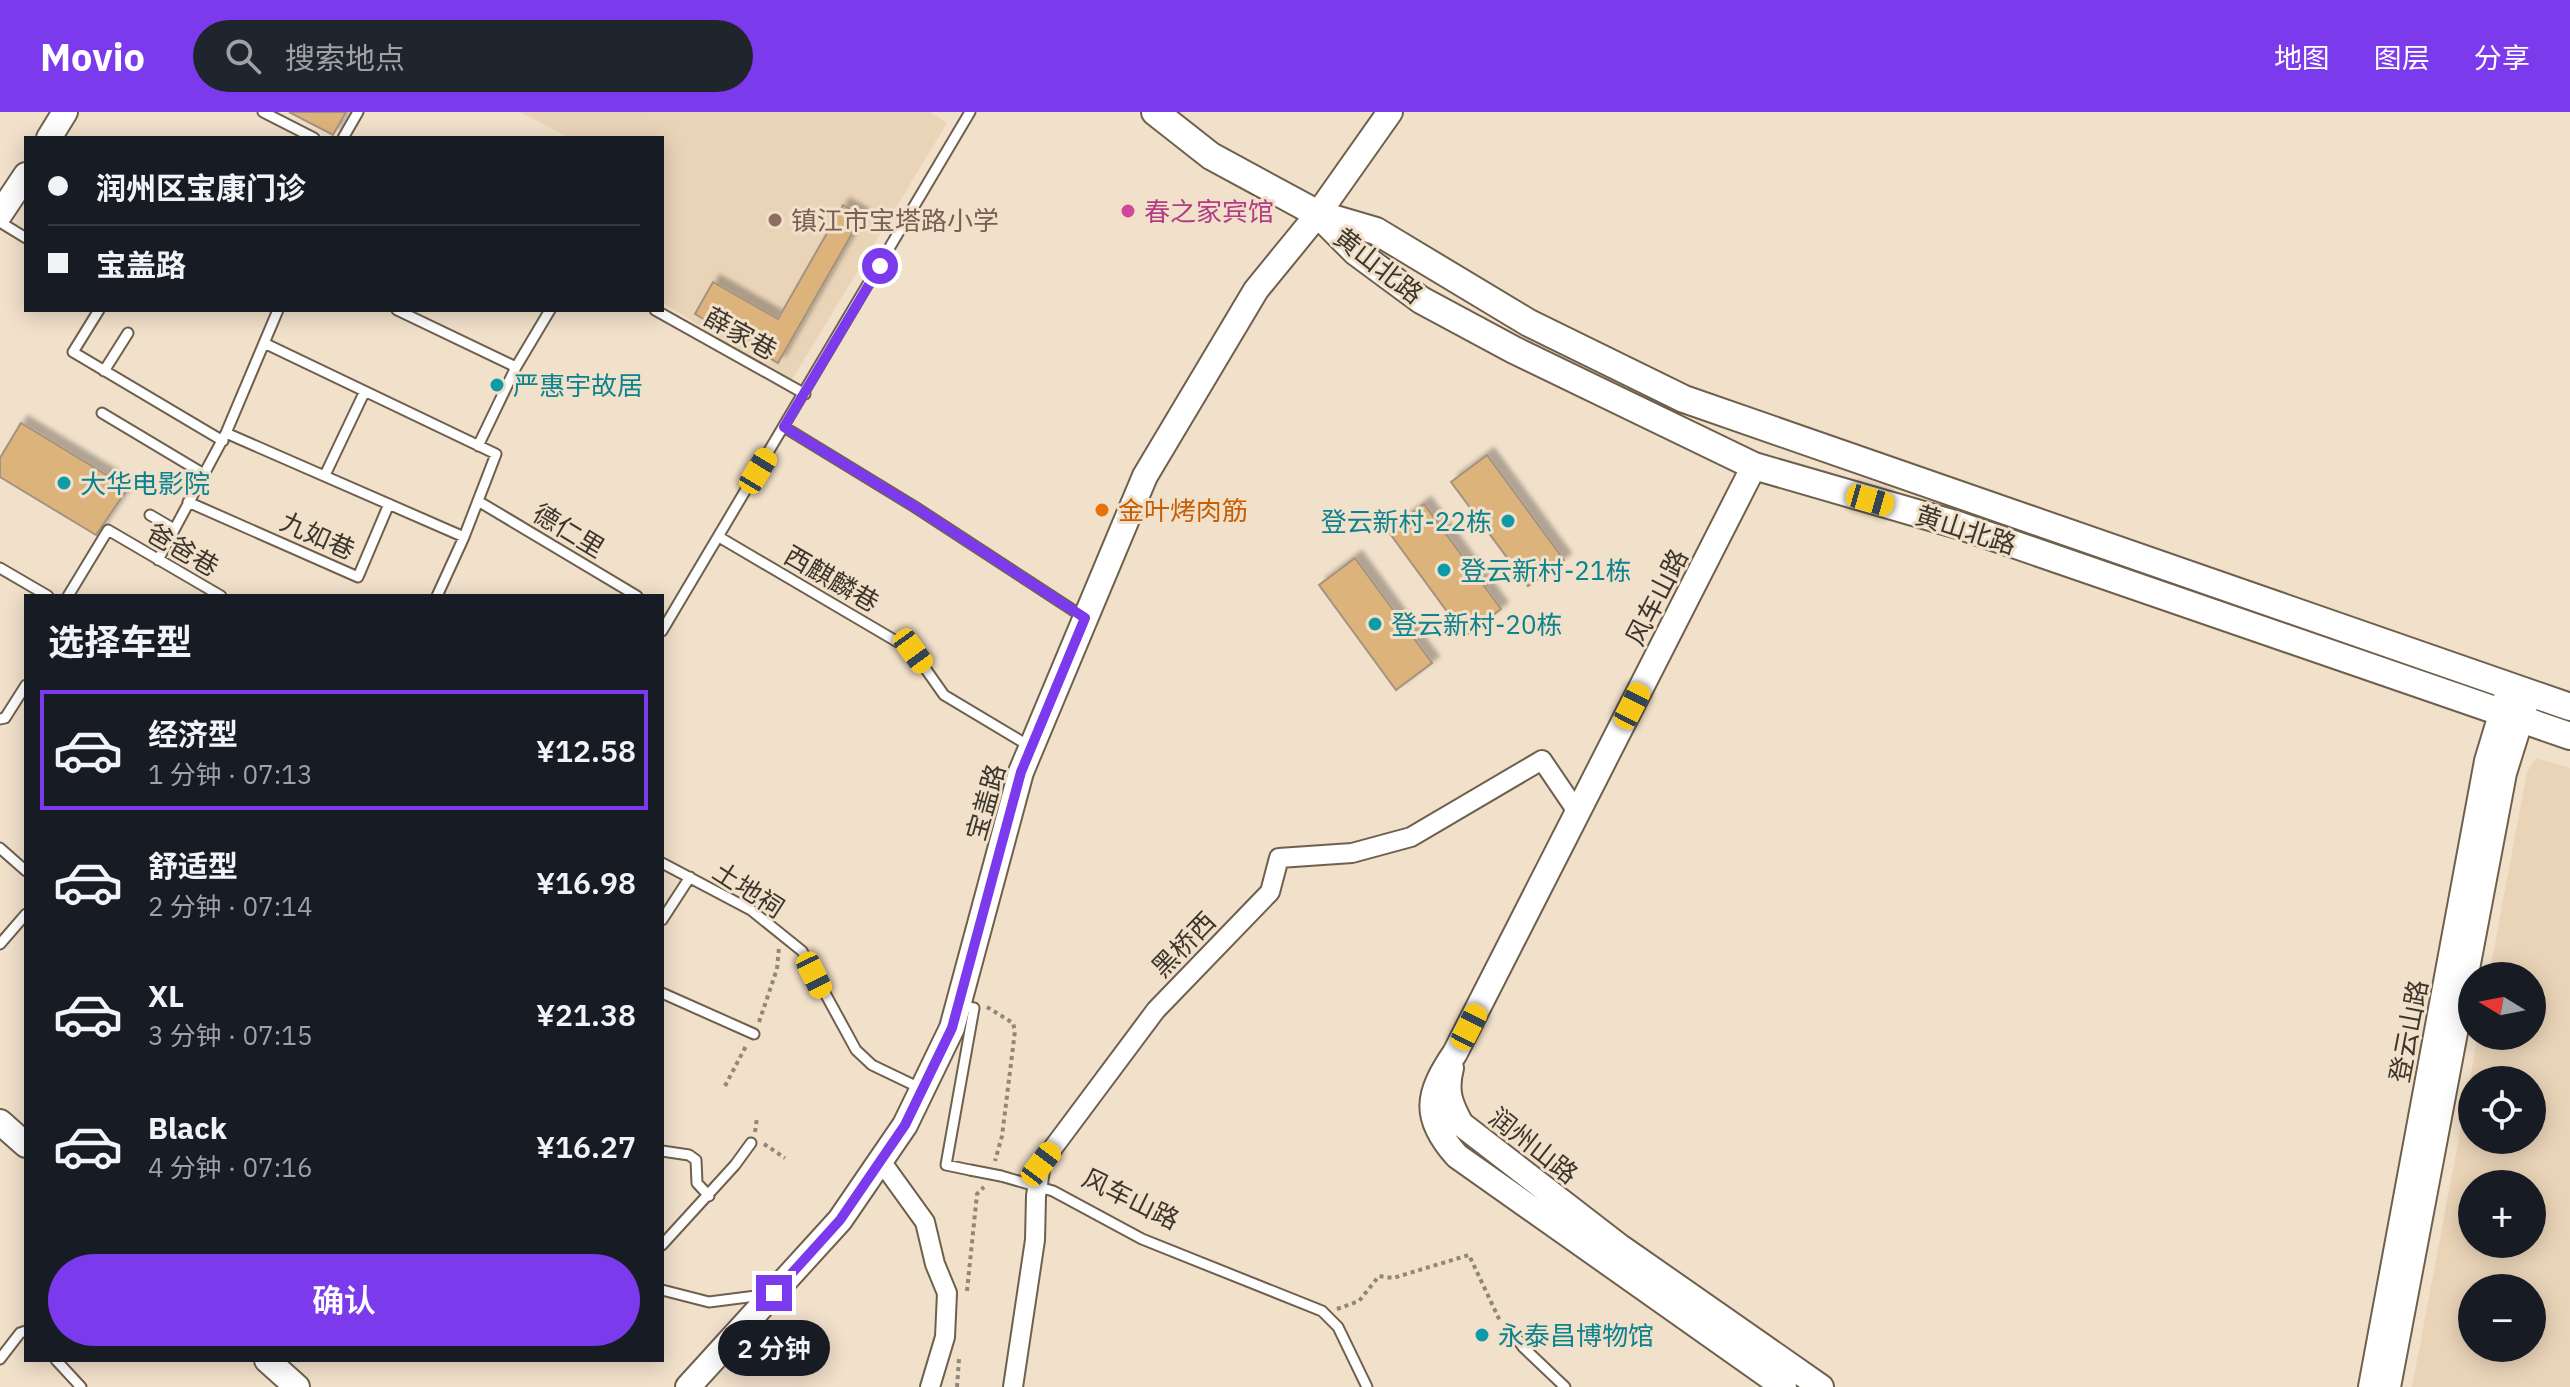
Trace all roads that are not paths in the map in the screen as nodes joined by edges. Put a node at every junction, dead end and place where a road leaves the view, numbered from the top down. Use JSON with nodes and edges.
{"nodes":[{"id":1,"x":65,"y":112,"type":"edge"},
{"id":2,"x":263,"y":112,"type":"edge"},
{"id":3,"x":358,"y":112,"type":"edge"},
{"id":4,"x":970,"y":112,"type":"edge"},
{"id":5,"x":1155,"y":112,"type":"edge"},
{"id":6,"x":1390,"y":112,"type":"edge"},
{"id":7,"x":50,"y":136,"type":"edge"},
{"id":8,"x":310,"y":136,"type":"edge"},
{"id":9,"x":344,"y":136,"type":"edge"},
{"id":10,"x":17,"y":185,"type":"edge"},
{"id":11,"x":0,"y":214,"type":"edge"},
{"id":12,"x":1318,"y":214,"type":"junction"},
{"id":13,"x":0,"y":222,"type":"edge"},
{"id":14,"x":24,"y":237,"type":"edge"},
{"id":15,"x":98,"y":312,"type":"edge"},
{"id":16,"x":277,"y":312,"type":"edge"},
{"id":17,"x":401,"y":312,"type":"edge"},
{"id":18,"x":549,"y":312,"type":"edge"},
{"id":19,"x":659,"y":312,"type":"edge"},
{"id":20,"x":128,"y":333,"type":"dead end"},
{"id":21,"x":264,"y":343,"type":"junction"},
{"id":22,"x":516,"y":367,"type":"junction"},
{"id":23,"x":104,"y":371,"type":"junction"},
{"id":24,"x":364,"y":393,"type":"junction"},
{"id":25,"x":805,"y":394,"type":"junction"},
{"id":26,"x":102,"y":413,"type":"dead end"},
{"id":27,"x":784,"y":427,"type":"junction"},
{"id":28,"x":224,"y":437,"type":"junction"},
{"id":29,"x":478,"y":446,"type":"junction"},
{"id":30,"x":1754,"y":466,"type":"junction"},
{"id":31,"x":204,"y":474,"type":"junction"},
{"id":32,"x":325,"y":475,"type":"junction"},
{"id":33,"x":478,"y":501,"type":"junction"},
{"id":34,"x":188,"y":502,"type":"junction"},
{"id":35,"x":389,"y":504,"type":"junction"},
{"id":36,"x":150,"y":515,"type":"dead end"},
{"id":37,"x":174,"y":529,"type":"junction"},
{"id":38,"x":464,"y":537,"type":"junction"},
{"id":39,"x":719,"y":537,"type":"junction"},
{"id":40,"x":158,"y":560,"type":"junction"},
{"id":41,"x":0,"y":568,"type":"edge"},
{"id":42,"x":45,"y":594,"type":"edge"},
{"id":43,"x":69,"y":594,"type":"edge"},
{"id":44,"x":218,"y":594,"type":"edge"},
{"id":45,"x":438,"y":594,"type":"edge"},
{"id":46,"x":634,"y":594,"type":"edge"},
{"id":47,"x":666,"y":613,"type":"edge"},
{"id":48,"x":1085,"y":618,"type":"junction"},
{"id":49,"x":24,"y":688,"type":"edge"},
{"id":50,"x":2514,"y":703,"type":"junction"},
{"id":51,"x":2570,"y":707,"type":"edge"},
{"id":52,"x":0,"y":719,"type":"edge"},
{"id":53,"x":2570,"y":736,"type":"edge"},
{"id":54,"x":1031,"y":748,"type":"junction"},
{"id":55,"x":1578,"y":813,"type":"junction"},
{"id":56,"x":0,"y":848,"type":"edge"},
{"id":57,"x":664,"y":864,"type":"edge"},
{"id":58,"x":24,"y":869,"type":"edge"},
{"id":59,"x":690,"y":877,"type":"junction"},
{"id":60,"x":24,"y":916,"type":"edge"},
{"id":61,"x":664,"y":917,"type":"edge"},
{"id":62,"x":0,"y":944,"type":"edge"},
{"id":63,"x":664,"y":994,"type":"edge"},
{"id":64,"x":958,"y":1005,"type":"junction"},
{"id":65,"x":754,"y":1034,"type":"road end"},
{"id":66,"x":1455,"y":1053,"type":"junction"},
{"id":67,"x":923,"y":1089,"type":"junction"},
{"id":68,"x":0,"y":1122,"type":"edge"},
{"id":69,"x":756,"y":1142,"type":"road end"},
{"id":70,"x":24,"y":1143,"type":"edge"},
{"id":71,"x":664,"y":1151,"type":"edge"},
{"id":72,"x":881,"y":1161,"type":"junction"},
{"id":73,"x":1037,"y":1186,"type":"junction"},
{"id":74,"x":709,"y":1196,"type":"junction"},
{"id":75,"x":664,"y":1243,"type":"edge"},
{"id":76,"x":664,"y":1291,"type":"edge"},
{"id":77,"x":774,"y":1293,"type":"junction"},
{"id":78,"x":1511,"y":1330,"type":"road end"},
{"id":79,"x":24,"y":1332,"type":"edge"},
{"id":80,"x":0,"y":1359,"type":"edge"},
{"id":81,"x":58,"y":1362,"type":"edge"},
{"id":82,"x":269,"y":1362,"type":"edge"},
{"id":83,"x":81,"y":1387,"type":"edge"},
{"id":84,"x":297,"y":1387,"type":"edge"},
{"id":85,"x":688,"y":1387,"type":"edge"},
{"id":86,"x":930,"y":1387,"type":"edge"},
{"id":87,"x":1013,"y":1387,"type":"edge"},
{"id":88,"x":1367,"y":1387,"type":"edge"},
{"id":89,"x":1565,"y":1387,"type":"edge"},
{"id":90,"x":1784,"y":1387,"type":"edge"},
{"id":91,"x":1821,"y":1387,"type":"edge"},
{"id":92,"x":2371,"y":1387,"type":"edge"},
{"id":93,"x":2388,"y":1387,"type":"edge"}],
"edges":[{"from":1,"to":7,"type":"street"},
{"from":2,"to":8,"type":"lane"},
{"from":3,"to":9,"type":"lane"},
{"from":4,"to":25,"type":"lane"},
{"from":5,"to":12,"type":"main road"},
{"from":6,"to":12,"type":"street","name":"宝盖路"},
{"from":10,"to":11,"type":"street"},
{"from":12,"to":30,"type":"main road","name":"黄山北路"},
{"from":12,"to":48,"type":"street","name":"宝盖路"},
{"from":12,"to":50,"type":"main road","name":"黄山北路"},
{"from":13,"to":14,"type":"lane"},
{"from":15,"to":23,"type":"lane"},
{"from":16,"to":21,"type":"lane"},
{"from":17,"to":22,"type":"lane"},
{"from":18,"to":22,"type":"lane"},
{"from":19,"to":25,"type":"lane","name":"薛家巷"},
{"from":20,"to":23,"type":"lane"},
{"from":21,"to":24,"type":"lane"},
{"from":21,"to":28,"type":"lane"},
{"from":22,"to":29,"type":"lane"},
{"from":23,"to":28,"type":"lane"},
{"from":24,"to":29,"type":"lane"},
{"from":24,"to":32,"type":"lane"},
{"from":25,"to":27,"type":"lane"},
{"from":26,"to":31,"type":"lane"},
{"from":27,"to":39,"type":"lane"},
{"from":27,"to":48,"type":"lane"},
{"from":28,"to":31,"type":"lane"},
{"from":28,"to":32,"type":"lane"},
{"from":29,"to":33,"type":"lane"},
{"from":30,"to":50,"type":"main road","name":"黄山北路"},
{"from":30,"to":55,"type":"street","name":"风车山路"},
{"from":31,"to":34,"type":"lane"},
{"from":32,"to":35,"type":"lane"},
{"from":33,"to":38,"type":"lane"},
{"from":33,"to":46,"type":"lane","name":"德仁里"},
{"from":34,"to":35,"type":"lane","name":"九如巷"},
{"from":34,"to":37,"type":"lane"},
{"from":35,"to":38,"type":"lane"},
{"from":36,"to":37,"type":"lane"},
{"from":37,"to":40,"type":"lane"},
{"from":38,"to":45,"type":"lane"},
{"from":39,"to":47,"type":"lane"},
{"from":39,"to":54,"type":"lane","name":"西麒麟巷"},
{"from":40,"to":43,"type":"lane","name":"爸爸巷"},
{"from":40,"to":44,"type":"lane","name":"爸爸巷"},
{"from":41,"to":42,"type":"lane"},
{"from":48,"to":54,"type":"street","name":"宝盖路"},
{"from":49,"to":52,"type":"lane"},
{"from":50,"to":51,"type":"main road","name":"黄山北路"},
{"from":50,"to":53,"type":"main road","name":"黄山北路"},
{"from":50,"to":92,"type":"street","name":"登云山路"},
{"from":50,"to":93,"type":"street","name":"登云山路"},
{"from":54,"to":64,"type":"street","name":"宝盖路"},
{"from":55,"to":66,"type":"street","name":"风车山路"},
{"from":55,"to":73,"type":"street","name":"黑桥西"},
{"from":56,"to":58,"type":"lane"},
{"from":57,"to":59,"type":"lane","name":"土地祠"},
{"from":59,"to":61,"type":"lane"},
{"from":59,"to":67,"type":"lane","name":"土地祠"},
{"from":60,"to":62,"type":"lane"},
{"from":63,"to":65,"type":"lane"},
{"from":64,"to":67,"type":"street","name":"宝盖路"},
{"from":64,"to":73,"type":"lane","name":"风车山路","bridge":true},
{"from":66,"to":90,"type":"street","name":"润州山路"},
{"from":66,"to":91,"type":"street","name":"润州山路"},
{"from":67,"to":72,"type":"street","name":"宝盖路"},
{"from":68,"to":70,"type":"street"},
{"from":69,"to":74,"type":"lane"},
{"from":71,"to":74,"type":"lane"},
{"from":72,"to":77,"type":"street","name":"宝盖路"},
{"from":72,"to":86,"type":"street"},
{"from":73,"to":87,"type":"street","name":"黑桥西"},
{"from":73,"to":88,"type":"lane","name":"风车山路"},
{"from":74,"to":75,"type":"lane"},
{"from":76,"to":77,"type":"lane"},
{"from":77,"to":85,"type":"street","name":"宝盖路"},
{"from":78,"to":89,"type":"lane"},
{"from":79,"to":80,"type":"lane"},
{"from":81,"to":83,"type":"lane"},
{"from":82,"to":84,"type":"street"}]}
